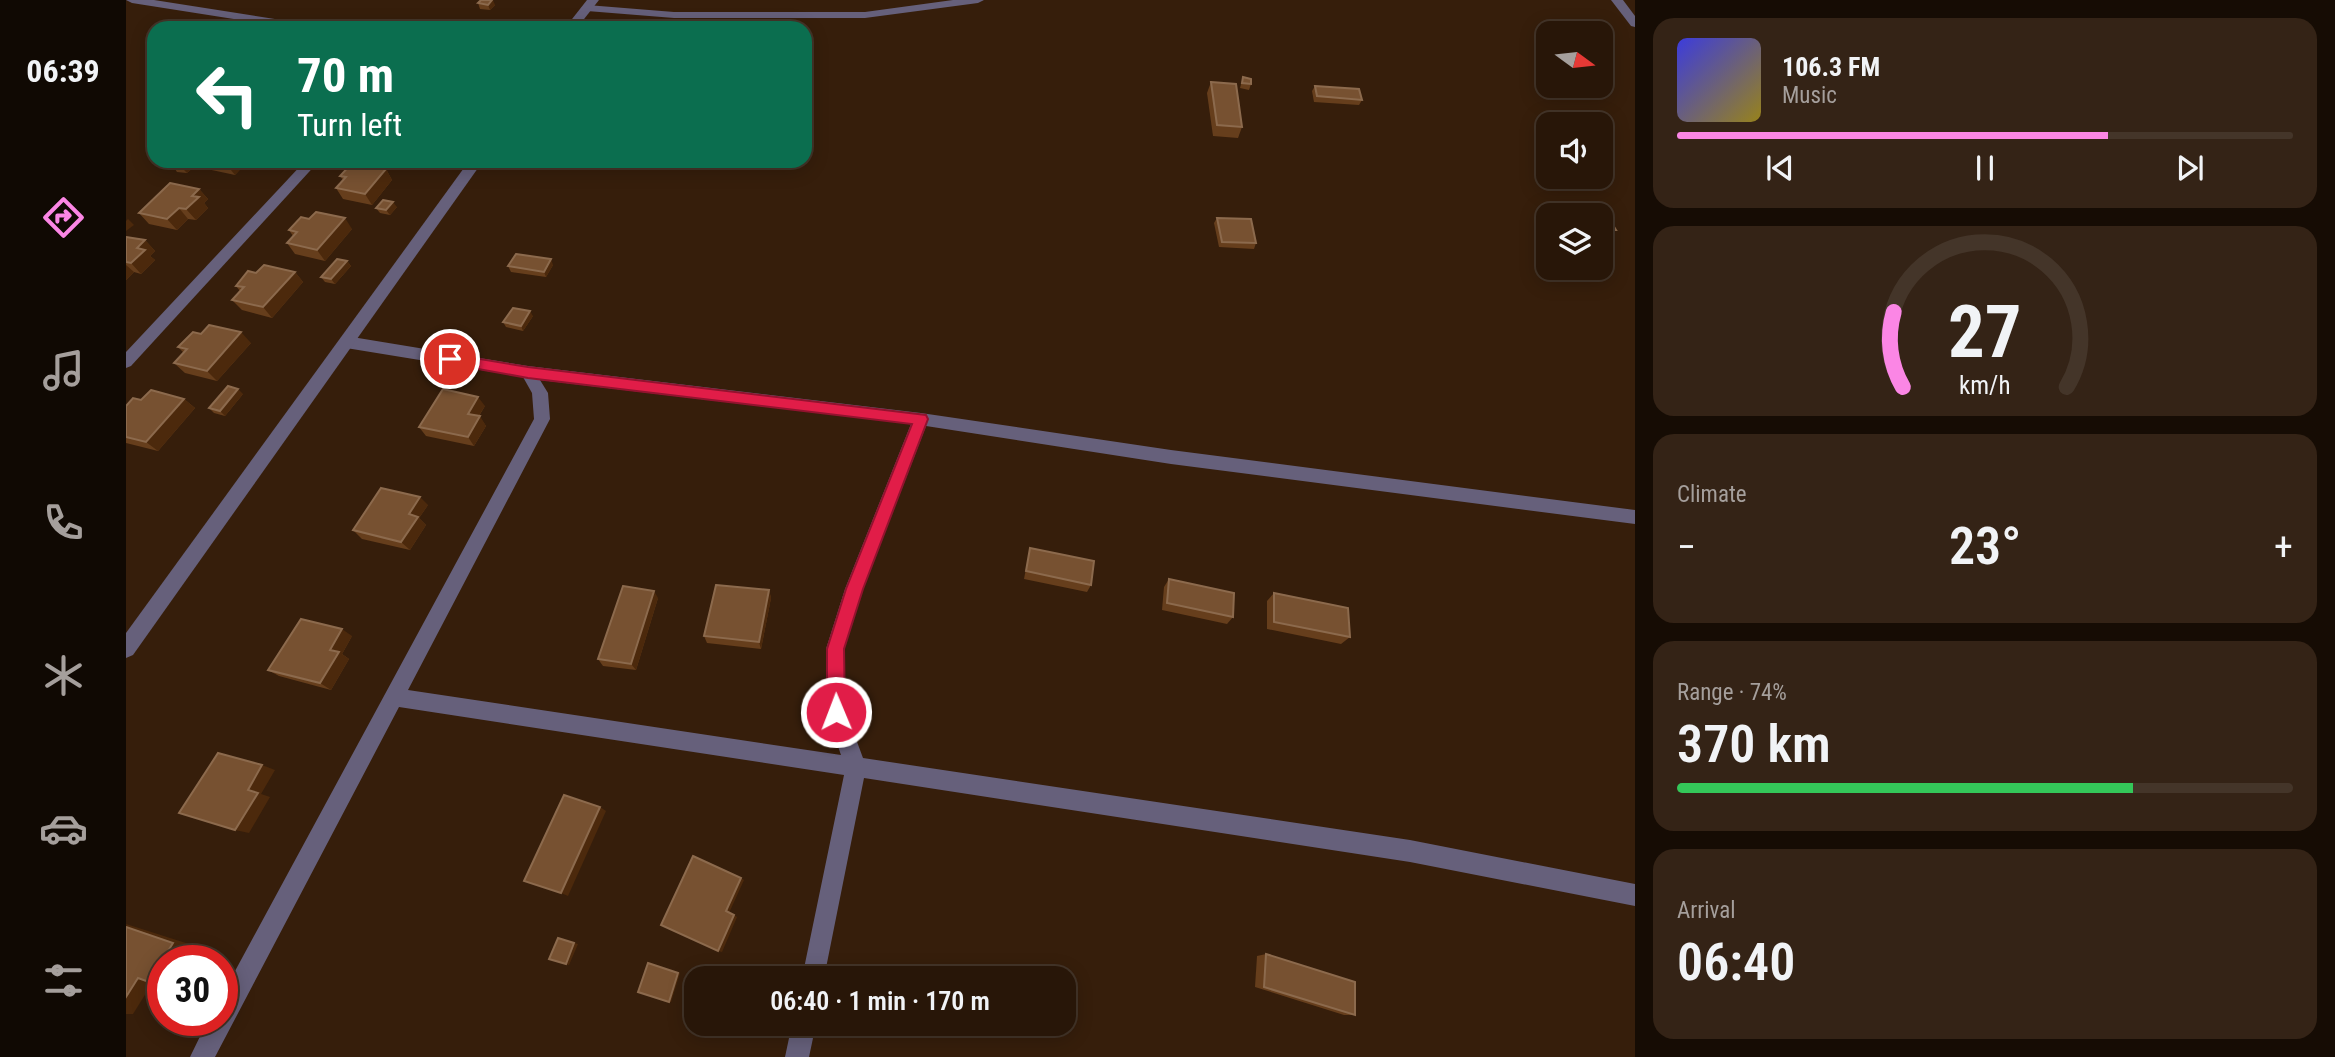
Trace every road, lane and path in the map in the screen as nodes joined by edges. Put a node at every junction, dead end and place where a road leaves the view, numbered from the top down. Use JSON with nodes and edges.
{"nodes":[{"id":1,"x":132,"y":0,"type":"edge"},
{"id":2,"x":978,"y":0,"type":"edge"},
{"id":3,"x":1617,"y":0,"type":"edge"},
{"id":4,"x":590,"y":4,"type":"edge"},
{"id":5,"x":268,"y":21,"type":"edge"},
{"id":6,"x":577,"y":21,"type":"edge"},
{"id":7,"x":1635,"y":24,"type":"edge"},
{"id":8,"x":306,"y":168,"type":"edge"},
{"id":9,"x":471,"y":168,"type":"edge"},
{"id":10,"x":346,"y":342,"type":"junction"},
{"id":11,"x":126,"y":362,"type":"edge"},
{"id":12,"x":528,"y":372,"type":"junction"},
{"id":13,"x":921,"y":419,"type":"junction"},
{"id":14,"x":1635,"y":517,"type":"edge"},
{"id":15,"x":126,"y":649,"type":"edge"},
{"id":16,"x":393,"y":697,"type":"junction"},
{"id":17,"x":856,"y":767,"type":"junction"},
{"id":18,"x":1635,"y":895,"type":"edge"},
{"id":19,"x":815,"y":966,"type":"edge"},
{"id":20,"x":238,"y":989,"type":"edge"},
{"id":21,"x":213,"y":1036,"type":"edge"},
{"id":22,"x":801,"y":1036,"type":"edge"},
{"id":23,"x":202,"y":1057,"type":"edge"},
{"id":24,"x":797,"y":1057,"type":"edge"}],
"edges":[{"from":1,"to":5,"type":"street"},
{"from":2,"to":4,"type":"street"},
{"from":3,"to":7,"type":"street"},
{"from":4,"to":6,"type":"street"},
{"from":8,"to":11,"type":"street"},
{"from":9,"to":10,"type":"street"},
{"from":10,"to":12,"type":"street"},
{"from":10,"to":15,"type":"street"},
{"from":12,"to":13,"type":"street"},
{"from":12,"to":16,"type":"street"},
{"from":13,"to":14,"type":"street"},
{"from":13,"to":17,"type":"street"},
{"from":16,"to":17,"type":"street"},
{"from":16,"to":20,"type":"street"},
{"from":17,"to":18,"type":"street"},
{"from":17,"to":19,"type":"street"},
{"from":21,"to":23,"type":"street"},
{"from":22,"to":24,"type":"street"}]}
